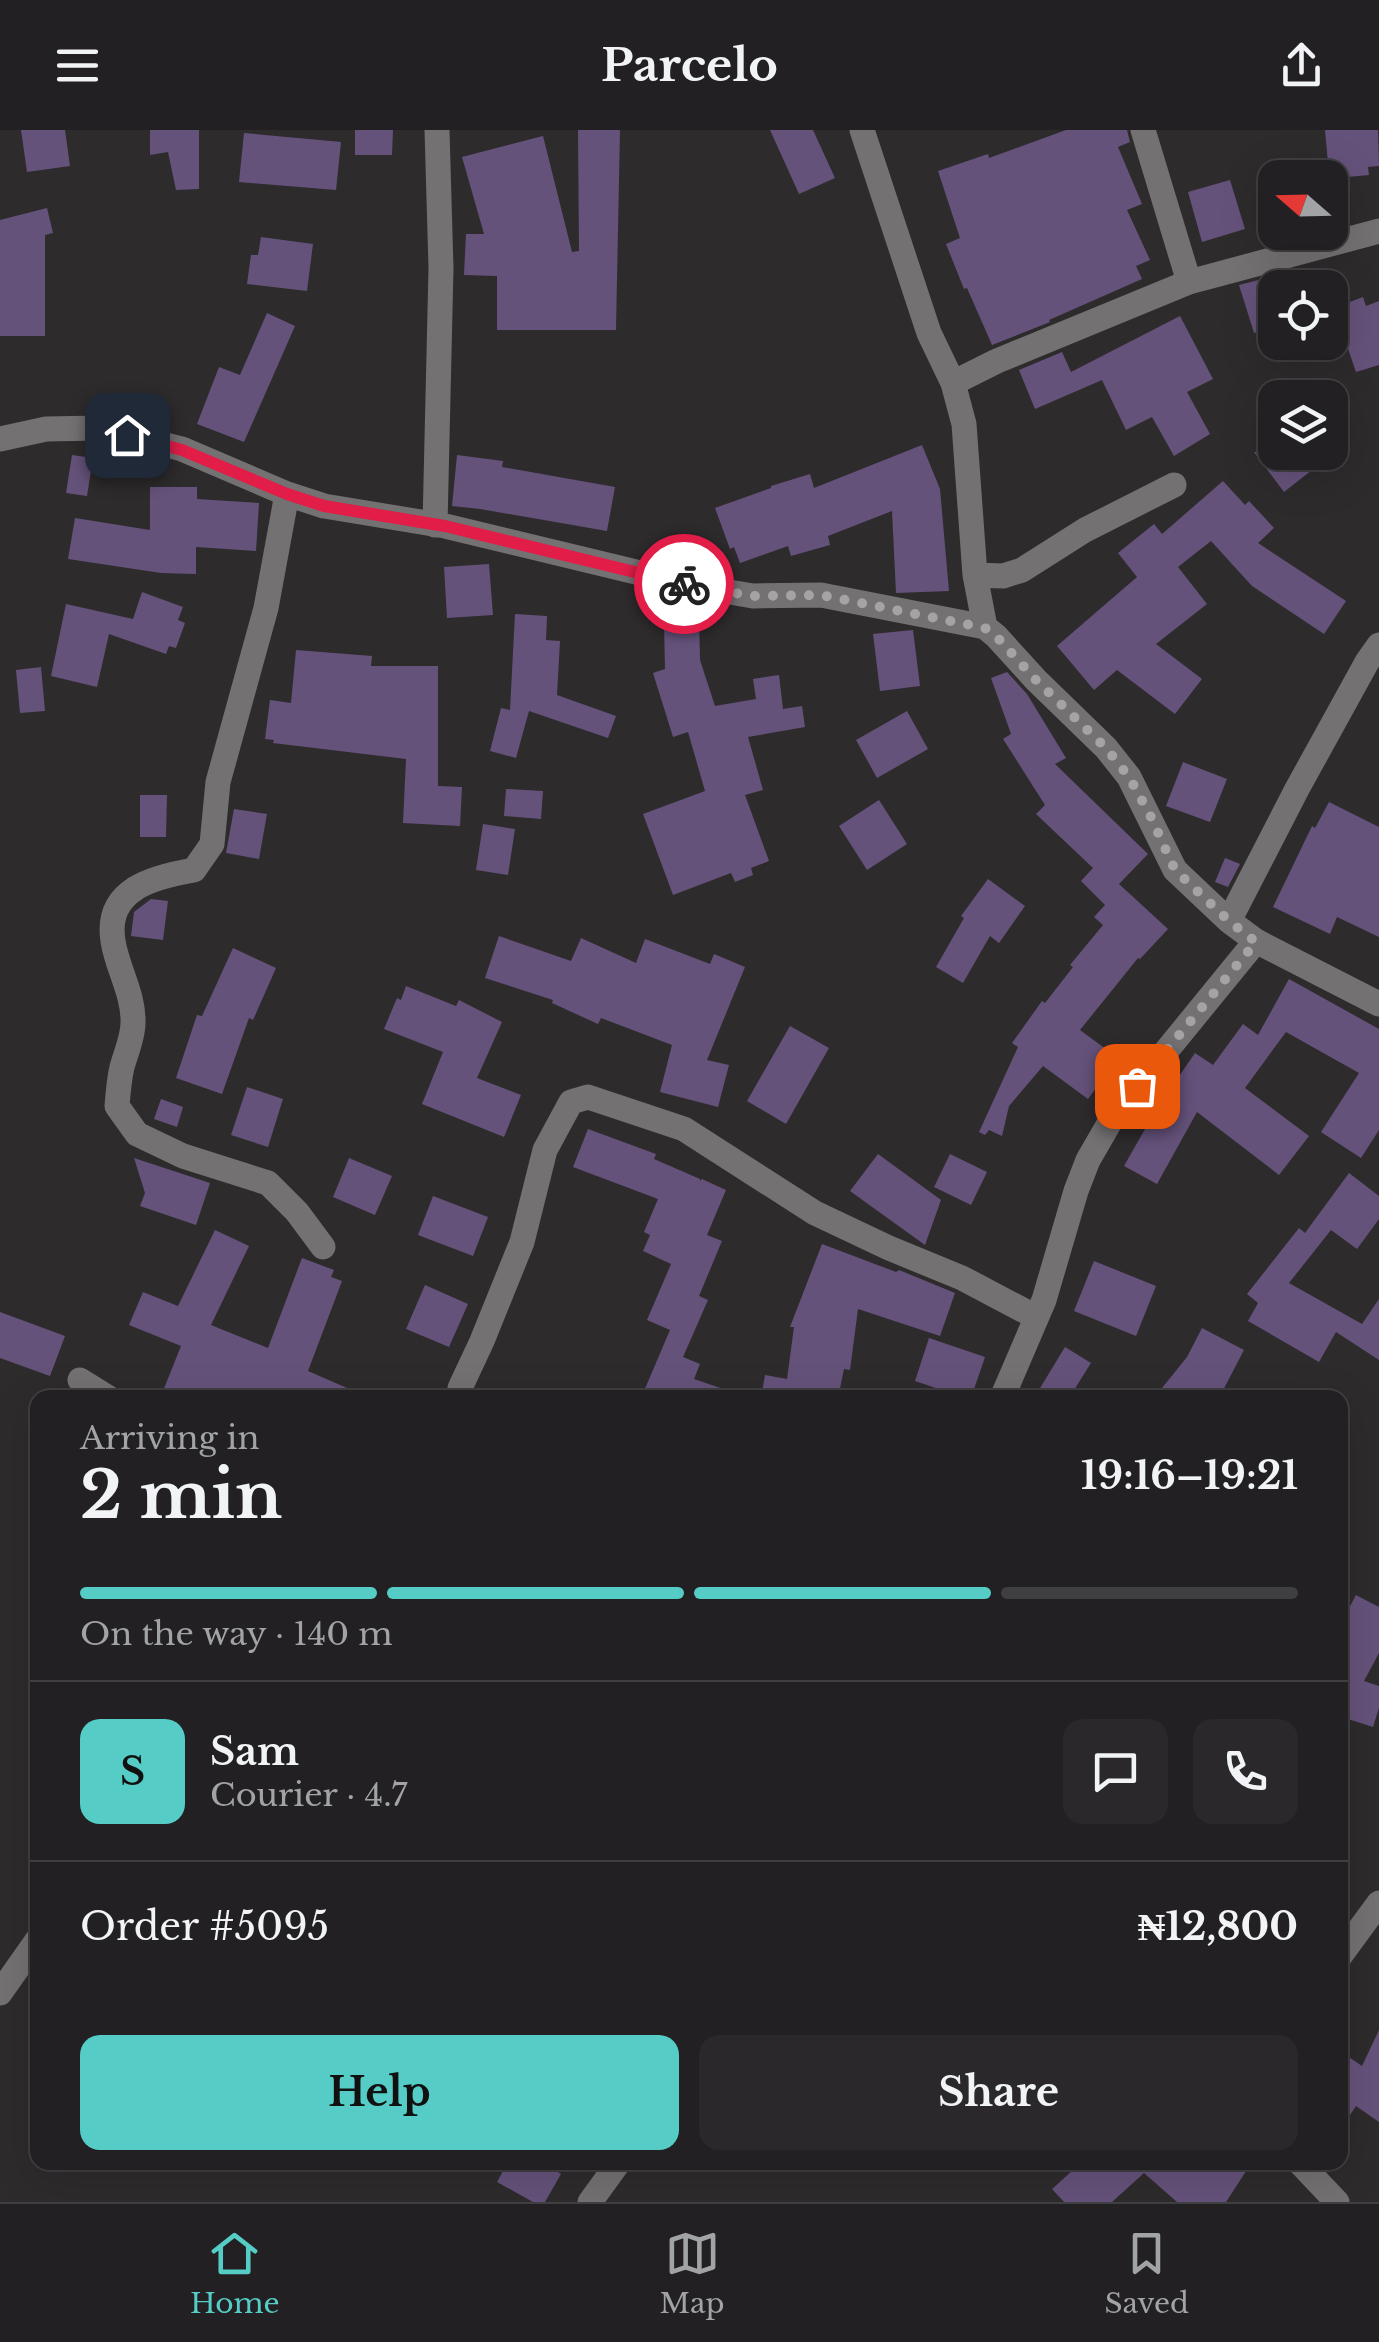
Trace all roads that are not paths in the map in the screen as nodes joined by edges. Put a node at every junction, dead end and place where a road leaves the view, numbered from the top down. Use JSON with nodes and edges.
{"nodes":[{"id":1,"x":438,"y":130,"type":"edge"},
{"id":2,"x":862,"y":130,"type":"edge"},
{"id":3,"x":1143,"y":130,"type":"edge"},
{"id":4,"x":1379,"y":232,"type":"edge"},
{"id":5,"x":1189,"y":282,"type":"junction"},
{"id":6,"x":953,"y":383,"type":"junction"},
{"id":7,"x":0,"y":438,"type":"edge"},
{"id":8,"x":1174,"y":485,"type":"dead end"},
{"id":9,"x":287,"y":494,"type":"junction"},
{"id":10,"x":435,"y":525,"type":"junction"},
{"id":11,"x":975,"y":575,"type":"junction"},
{"id":12,"x":985,"y":628,"type":"junction"},
{"id":13,"x":1379,"y":645,"type":"edge"},
{"id":14,"x":1229,"y":921,"type":"junction"},
{"id":15,"x":1256,"y":942,"type":"junction"},
{"id":16,"x":1379,"y":1004,"type":"edge"},
{"id":17,"x":323,"y":1246,"type":"dead end"},
{"id":18,"x":1036,"y":1317,"type":"junction"},
{"id":19,"x":80,"y":1380,"type":"dead end"},
{"id":20,"x":460,"y":1388,"type":"dead end"},
{"id":21,"x":96,"y":1390,"type":"edge"},
{"id":22,"x":1005,"y":1390,"type":"edge"},
{"id":23,"x":1379,"y":1903,"type":"edge"},
{"id":24,"x":1348,"y":1945,"type":"edge"},
{"id":25,"x":30,"y":1950,"type":"edge"},
{"id":26,"x":0,"y":1993,"type":"edge"},
{"id":27,"x":613,"y":2170,"type":"edge"},
{"id":28,"x":1307,"y":2170,"type":"edge"},
{"id":29,"x":590,"y":2202,"type":"edge"},
{"id":30,"x":1337,"y":2202,"type":"edge"}],
"edges":[{"from":1,"to":10,"type":"street"},
{"from":2,"to":6,"type":"street"},
{"from":3,"to":5,"type":"street"},
{"from":4,"to":5,"type":"street"},
{"from":5,"to":6,"type":"street"},
{"from":6,"to":11,"type":"street"},
{"from":7,"to":9,"type":"street"},
{"from":8,"to":11,"type":"street"},
{"from":9,"to":10,"type":"street"},
{"from":9,"to":17,"type":"street"},
{"from":10,"to":12,"type":"street"},
{"from":11,"to":12,"type":"street"},
{"from":12,"to":14,"type":"street"},
{"from":13,"to":14,"type":"street"},
{"from":14,"to":15,"type":"street"},
{"from":15,"to":16,"type":"street"},
{"from":15,"to":18,"type":"street"},
{"from":18,"to":20,"type":"street"},
{"from":18,"to":22,"type":"street"},
{"from":19,"to":21,"type":"street"},
{"from":23,"to":24,"type":"street"},
{"from":25,"to":26,"type":"street"},
{"from":27,"to":29,"type":"street"},
{"from":28,"to":30,"type":"street"}]}
